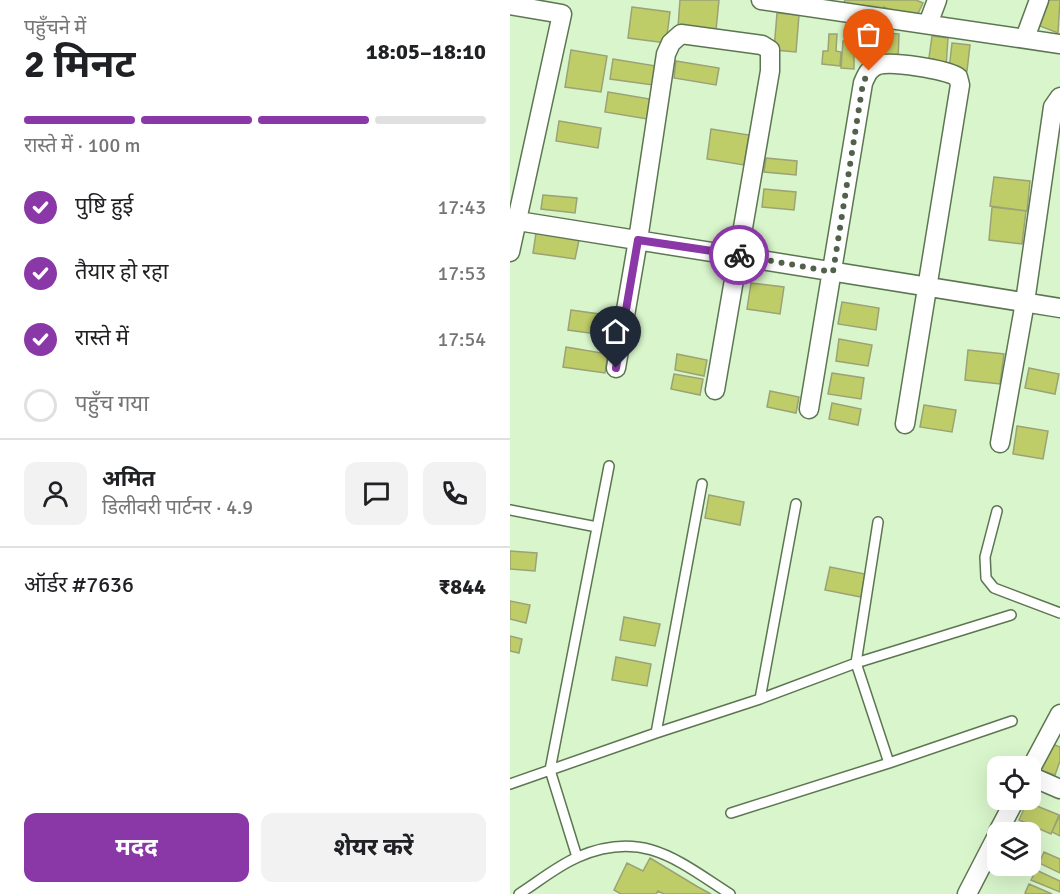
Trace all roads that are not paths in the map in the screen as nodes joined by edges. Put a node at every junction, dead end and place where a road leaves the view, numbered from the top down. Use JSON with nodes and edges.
{"nodes":[{"id":1,"x":761,"y":0,"type":"edge"},
{"id":2,"x":937,"y":0,"type":"edge"},
{"id":3,"x":1040,"y":0,"type":"edge"},
{"id":4,"x":510,"y":5,"type":"edge"},
{"id":5,"x":827,"y":5,"type":"edge"},
{"id":6,"x":546,"y":6,"type":"edge"},
{"id":7,"x":928,"y":24,"type":"junction"},
{"id":8,"x":1025,"y":38,"type":"junction"},
{"id":9,"x":1060,"y":44,"type":"edge"},
{"id":10,"x":1060,"y":97,"type":"edge"},
{"id":11,"x":518,"y":221,"type":"junction"},
{"id":12,"x":638,"y":240,"type":"junction"},
{"id":13,"x":510,"y":252,"type":"edge"},
{"id":14,"x":738,"y":255,"type":"junction"},
{"id":15,"x":833,"y":272,"type":"junction"},
{"id":16,"x":929,"y":287,"type":"junction"},
{"id":17,"x":1025,"y":302,"type":"junction"},
{"id":18,"x":1060,"y":308,"type":"edge"},
{"id":19,"x":616,"y":368,"type":"dead end"},
{"id":20,"x":715,"y":390,"type":"dead end"},
{"id":21,"x":809,"y":409,"type":"dead end"},
{"id":22,"x":905,"y":424,"type":"dead end"},
{"id":23,"x":1000,"y":443,"type":"dead end"},
{"id":24,"x":609,"y":466,"type":"dead end"},
{"id":25,"x":702,"y":484,"type":"dead end"},
{"id":26,"x":796,"y":504,"type":"dead end"},
{"id":27,"x":510,"y":510,"type":"edge"},
{"id":28,"x":997,"y":511,"type":"dead end"},
{"id":29,"x":878,"y":522,"type":"dead end"},
{"id":30,"x":597,"y":527,"type":"junction"},
{"id":31,"x":1060,"y":613,"type":"edge"},
{"id":32,"x":1011,"y":615,"type":"dead end"},
{"id":33,"x":856,"y":663,"type":"junction"},
{"id":34,"x":760,"y":699,"type":"junction"},
{"id":35,"x":1060,"y":714,"type":"edge"},
{"id":36,"x":1012,"y":721,"type":"dead end"},
{"id":37,"x":656,"y":733,"type":"junction"},
{"id":38,"x":1038,"y":756,"type":"edge"},
{"id":39,"x":889,"y":763,"type":"junction"},
{"id":40,"x":550,"y":770,"type":"junction"},
{"id":41,"x":1041,"y":781,"type":"edge"},
{"id":42,"x":510,"y":784,"type":"edge"},
{"id":43,"x":1060,"y":789,"type":"edge"},
{"id":44,"x":731,"y":813,"type":"dead end"},
{"id":45,"x":987,"y":855,"type":"edge"},
{"id":46,"x":577,"y":857,"type":"junction"},
{"id":47,"x":519,"y":894,"type":"edge"},
{"id":48,"x":730,"y":894,"type":"edge"},
{"id":49,"x":967,"y":894,"type":"edge"}],
"edges":[{"from":1,"to":5,"type":"street"},
{"from":2,"to":7,"type":"street"},
{"from":3,"to":8,"type":"street"},
{"from":4,"to":6,"type":"street"},
{"from":5,"to":7,"type":"street"},
{"from":6,"to":11,"type":"street"},
{"from":7,"to":8,"type":"street"},
{"from":8,"to":9,"type":"street"},
{"from":10,"to":17,"type":"street"},
{"from":11,"to":12,"type":"street"},
{"from":11,"to":13,"type":"street"},
{"from":12,"to":14,"type":"street"},
{"from":12,"to":14,"type":"street"},
{"from":12,"to":19,"type":"street"},
{"from":14,"to":15,"type":"street"},
{"from":14,"to":20,"type":"street"},
{"from":15,"to":16,"type":"street"},
{"from":15,"to":16,"type":"street"},
{"from":15,"to":21,"type":"street"},
{"from":16,"to":17,"type":"street"},
{"from":16,"to":22,"type":"street"},
{"from":17,"to":18,"type":"street"},
{"from":17,"to":23,"type":"street"},
{"from":24,"to":30,"type":"lane"},
{"from":25,"to":37,"type":"lane"},
{"from":26,"to":34,"type":"lane"},
{"from":27,"to":30,"type":"lane"},
{"from":28,"to":31,"type":"lane"},
{"from":29,"to":33,"type":"lane"},
{"from":30,"to":40,"type":"lane"},
{"from":32,"to":33,"type":"lane"},
{"from":33,"to":34,"type":"lane"},
{"from":33,"to":39,"type":"lane"},
{"from":34,"to":37,"type":"lane"},
{"from":35,"to":38,"type":"street"},
{"from":36,"to":39,"type":"lane"},
{"from":37,"to":40,"type":"lane"},
{"from":39,"to":44,"type":"lane"},
{"from":40,"to":42,"type":"lane"},
{"from":40,"to":46,"type":"lane"},
{"from":41,"to":43,"type":"street"},
{"from":45,"to":49,"type":"street"},
{"from":46,"to":47,"type":"lane"},
{"from":46,"to":48,"type":"lane"}]}
